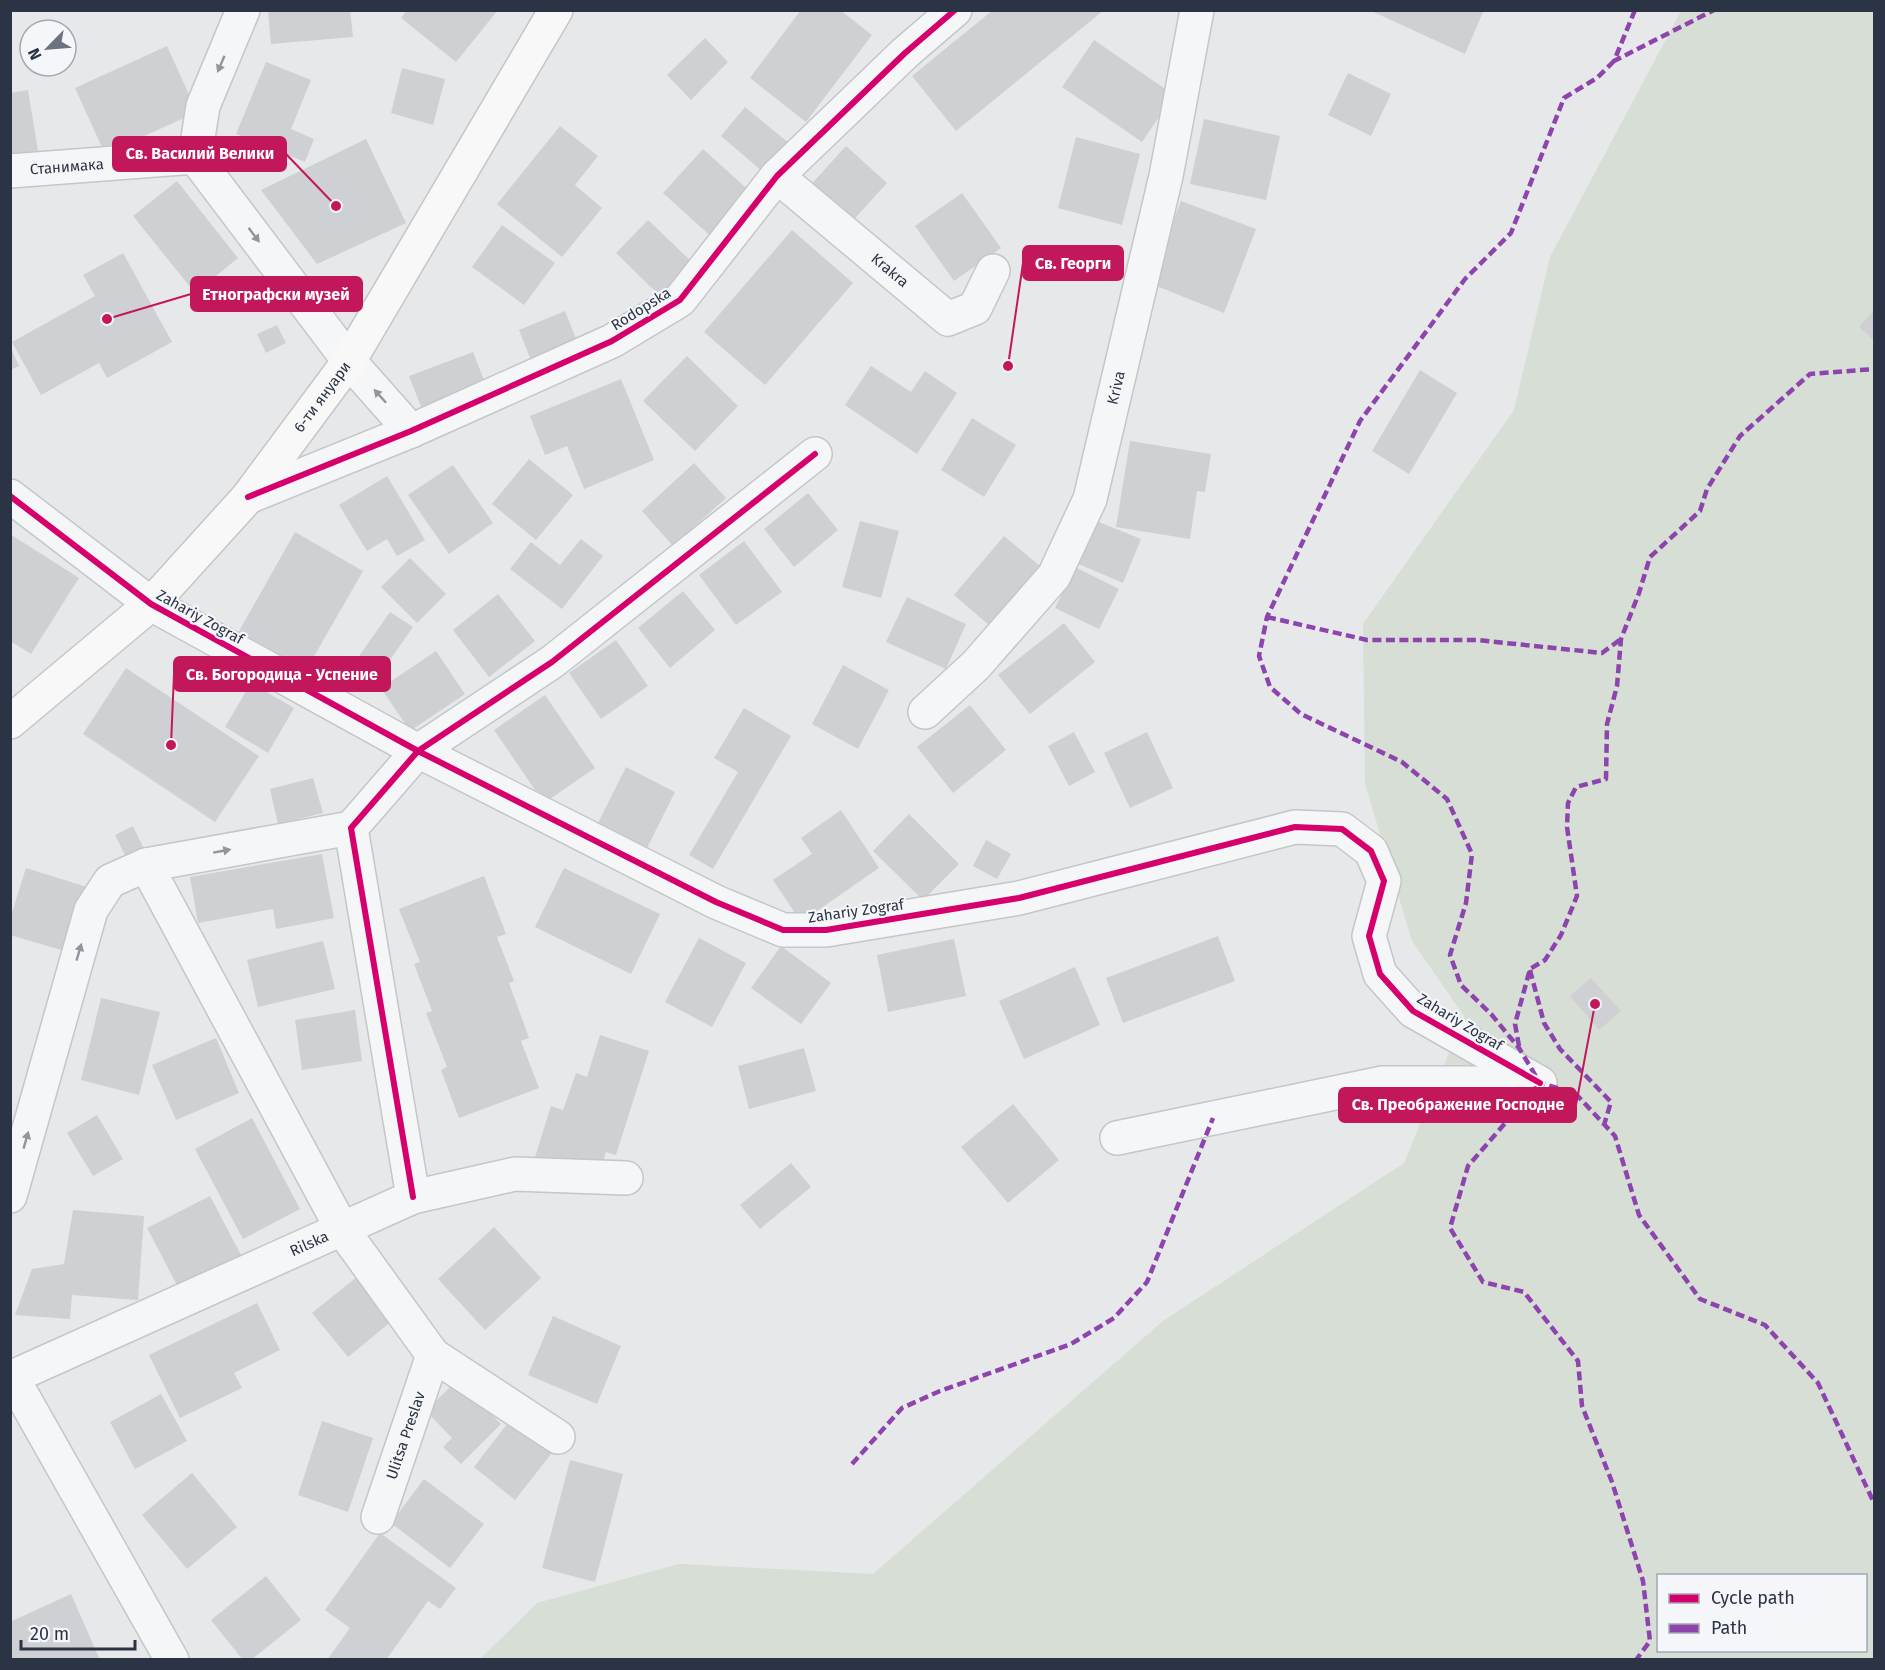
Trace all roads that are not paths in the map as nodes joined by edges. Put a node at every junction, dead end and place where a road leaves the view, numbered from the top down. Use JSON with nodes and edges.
{"nodes":[{"id":1,"x":243,"y":10,"type":"edge"},
{"id":2,"x":556,"y":10,"type":"edge"},
{"id":3,"x":955,"y":10,"type":"edge"},
{"id":4,"x":1197,"y":10,"type":"edge"},
{"id":5,"x":195,"y":157,"type":"junction"},
{"id":6,"x":10,"y":171,"type":"edge"},
{"id":7,"x":777,"y":176,"type":"junction"},
{"id":8,"x":993,"y":271,"type":"dead end"},
{"id":9,"x":349,"y":361,"type":"junction"},
{"id":10,"x":411,"y":431,"type":"junction"},
{"id":11,"x":815,"y":454,"type":"dead end"},
{"id":12,"x":10,"y":496,"type":"edge"},
{"id":13,"x":248,"y":497,"type":"junction"},
{"id":14,"x":151,"y":604,"type":"junction"},
{"id":15,"x":925,"y":712,"type":"dead end"},
{"id":16,"x":10,"y":723,"type":"edge"},
{"id":17,"x":418,"y":751,"type":"junction"},
{"id":18,"x":351,"y":828,"type":"junction"},
{"id":19,"x":146,"y":865,"type":"junction"},
{"id":20,"x":1118,"y":1137,"type":"dead end"},
{"id":21,"x":626,"y":1178,"type":"dead end"},
{"id":22,"x":10,"y":1196,"type":"edge"},
{"id":23,"x":413,"y":1197,"type":"junction"},
{"id":24,"x":342,"y":1229,"type":"junction"},
{"id":25,"x":432,"y":1355,"type":"junction"},
{"id":26,"x":11,"y":1377,"type":"edge"},
{"id":27,"x":558,"y":1437,"type":"dead end"},
{"id":28,"x":378,"y":1516,"type":"dead end"},
{"id":29,"x":172,"y":1659,"type":"edge"}],
"edges":[{"from":1,"to":5,"type":"street","one_way":true},
{"from":2,"to":9,"type":"main road","name":"6-ти януари"},
{"from":3,"to":7,"type":"street","name":"Rodopska"},
{"from":4,"to":15,"type":"street","name":"Kriva"},
{"from":5,"to":6,"type":"street","name":"Станимака"},
{"from":5,"to":9,"type":"street","one_way":true},
{"from":7,"to":8,"type":"street","name":"Krakra"},
{"from":7,"to":10,"type":"street","name":"Rodopska"},
{"from":10,"to":9,"type":"street","one_way":true},
{"from":9,"to":13,"type":"main road","name":"6-ти януари"},
{"from":10,"to":13,"type":"street","name":"Rodopska"},
{"from":11,"to":17,"type":"street"},
{"from":12,"to":14,"type":"street","name":"Zahariy Zograf"},
{"from":13,"to":14,"type":"main road","name":"6-ти януари"},
{"from":14,"to":16,"type":"main road","name":"6-ти януари"},
{"from":14,"to":17,"type":"street","name":"Zahariy Zograf"},
{"from":17,"to":18,"type":"street"},
{"from":17,"to":20,"type":"street","name":"Zahariy Zograf"},
{"from":19,"to":18,"type":"street","one_way":true},
{"from":18,"to":23,"type":"street"},
{"from":22,"to":19,"type":"street","one_way":true},
{"from":19,"to":24,"type":"street"},
{"from":21,"to":23,"type":"street","name":"Rilska"},
{"from":23,"to":24,"type":"street","name":"Rilska"},
{"from":24,"to":25,"type":"street"},
{"from":24,"to":26,"type":"street","name":"Rilska"},
{"from":25,"to":27,"type":"street"},
{"from":25,"to":28,"type":"street","name":"Ulitsa Preslav"},
{"from":26,"to":29,"type":"street"}]}
